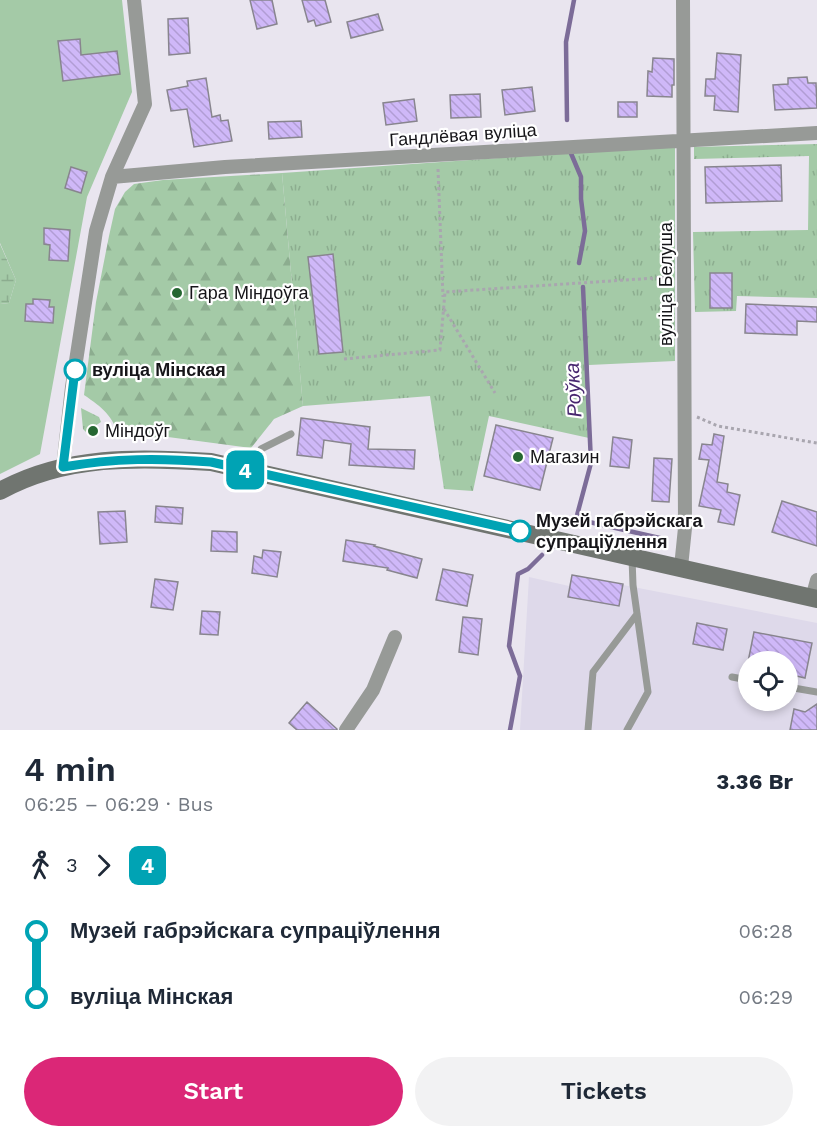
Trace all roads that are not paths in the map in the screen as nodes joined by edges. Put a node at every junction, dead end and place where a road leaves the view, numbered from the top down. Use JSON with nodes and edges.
{"nodes":[{"id":1,"x":134,"y":0,"type":"edge"},
{"id":2,"x":683,"y":0,"type":"edge"},
{"id":3,"x":817,"y":133,"type":"edge"},
{"id":4,"x":683,"y":139,"type":"junction"},
{"id":5,"x":112,"y":177,"type":"junction"},
{"id":6,"x":291,"y":434,"type":"dead end"},
{"id":7,"x":63,"y":467,"type":"junction"},
{"id":8,"x":248,"y":470,"type":"junction"},
{"id":9,"x":0,"y":491,"type":"edge"},
{"id":10,"x":632,"y":556,"type":"junction"},
{"id":11,"x":681,"y":567,"type":"junction"},
{"id":12,"x":815,"y":592,"type":"edge"},
{"id":13,"x":637,"y":614,"type":"junction"},
{"id":14,"x":394,"y":637,"type":"dead end"},
{"id":15,"x":732,"y":677,"type":"dead end"},
{"id":16,"x":738,"y":678,"type":"edge"},
{"id":17,"x":798,"y":689,"type":"edge"},
{"id":18,"x":817,"y":692,"type":"edge"},
{"id":19,"x":346,"y":730,"type":"edge"},
{"id":20,"x":588,"y":730,"type":"edge"},
{"id":21,"x":627,"y":730,"type":"edge"}],
"edges":[{"from":1,"to":5,"type":"street"},
{"from":2,"to":4,"type":"street","name":"вуліца Белуша"},
{"from":3,"to":4,"type":"street","name":"Гандлёвая вуліца"},
{"from":4,"to":5,"type":"street","name":"Гандлёвая вуліца"},
{"from":4,"to":11,"type":"street","name":"вуліца Белуша"},
{"from":5,"to":7,"type":"street"},
{"from":6,"to":8,"type":"lane"},
{"from":7,"to":8,"type":"street"},
{"from":7,"to":9,"type":"street"},
{"from":8,"to":10,"type":"street"},
{"from":10,"to":11,"type":"street"},
{"from":10,"to":13,"type":"lane"},
{"from":11,"to":12,"type":"street"},
{"from":13,"to":20,"type":"lane"},
{"from":13,"to":21,"type":"lane"},
{"from":14,"to":19,"type":"street"},
{"from":15,"to":16,"type":"lane"},
{"from":17,"to":18,"type":"lane"}]}
